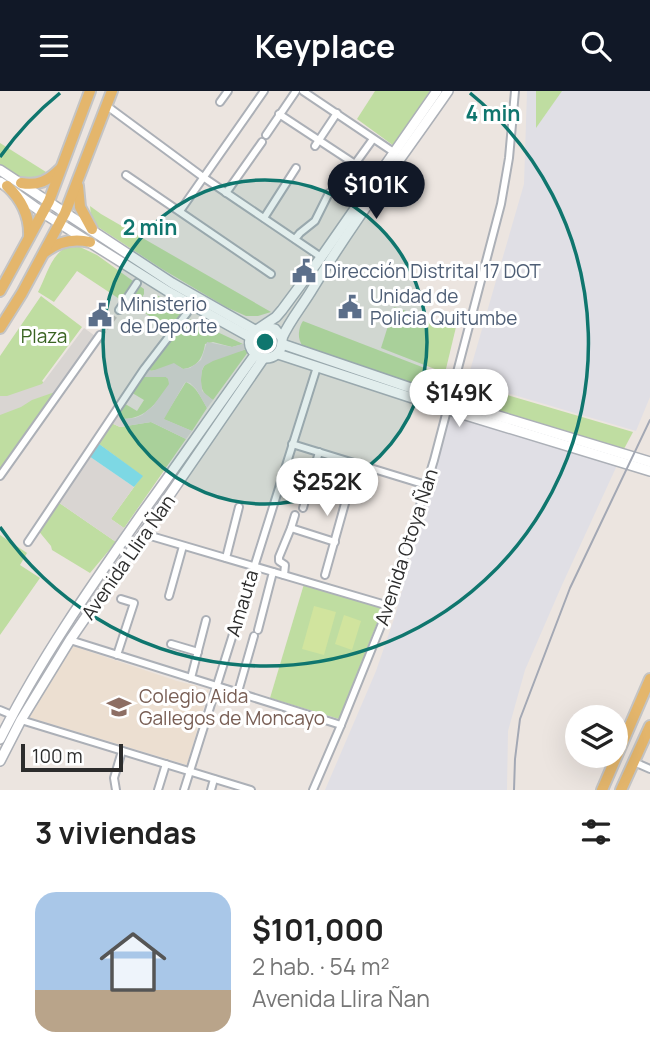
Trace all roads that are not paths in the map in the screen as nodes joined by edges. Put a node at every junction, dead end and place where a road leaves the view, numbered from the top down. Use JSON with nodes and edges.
{"nodes":[{"id":1,"x":90,"y":91,"type":"edge"},
{"id":2,"x":112,"y":91,"type":"edge"},
{"id":3,"x":228,"y":91,"type":"edge"},
{"id":4,"x":264,"y":91,"type":"edge"},
{"id":5,"x":296,"y":91,"type":"edge"},
{"id":6,"x":303,"y":91,"type":"edge"},
{"id":7,"x":437,"y":91,"type":"edge"},
{"id":8,"x":448,"y":91,"type":"edge"},
{"id":9,"x":515,"y":91,"type":"edge"},
{"id":10,"x":220,"y":102,"type":"dead end"},
{"id":11,"x":107,"y":106,"type":"junction"},
{"id":12,"x":337,"y":113,"type":"junction"},
{"id":13,"x":279,"y":114,"type":"junction"},
{"id":14,"x":373,"y":139,"type":"junction"},
{"id":15,"x":317,"y":143,"type":"junction"},
{"id":16,"x":395,"y":153,"type":"junction"},
{"id":17,"x":355,"y":165,"type":"junction"},
{"id":18,"x":62,"y":167,"type":"junction"},
{"id":19,"x":296,"y":169,"type":"dead end"},
{"id":20,"x":0,"y":170,"type":"edge"},
{"id":21,"x":127,"y":175,"type":"dead end"},
{"id":22,"x":78,"y":177,"type":"junction"},
{"id":23,"x":203,"y":177,"type":"junction"},
{"id":24,"x":21,"y":183,"type":"junction"},
{"id":25,"x":4,"y":184,"type":"edge"},
{"id":26,"x":340,"y":186,"type":"dead end"},
{"id":27,"x":226,"y":193,"type":"junction"},
{"id":28,"x":329,"y":193,"type":"dead end"},
{"id":29,"x":49,"y":201,"type":"junction"},
{"id":30,"x":180,"y":211,"type":"junction"},
{"id":31,"x":43,"y":213,"type":"junction"},
{"id":32,"x":62,"y":218,"type":"junction"},
{"id":33,"x":264,"y":218,"type":"junction"},
{"id":34,"x":92,"y":229,"type":"junction"},
{"id":35,"x":29,"y":239,"type":"junction"},
{"id":36,"x":295,"y":239,"type":"junction"},
{"id":37,"x":90,"y":242,"type":"junction"},
{"id":38,"x":43,"y":254,"type":"junction"},
{"id":39,"x":321,"y":257,"type":"junction"},
{"id":40,"x":271,"y":274,"type":"dead end"},
{"id":41,"x":137,"y":283,"type":"dead end"},
{"id":42,"x":0,"y":291,"type":"edge"},
{"id":43,"x":119,"y":310,"type":"tunnel mouth"},
{"id":44,"x":187,"y":313,"type":"dead end"},
{"id":45,"x":0,"y":328,"type":"edge"},
{"id":46,"x":256,"y":331,"type":"junction"},
{"id":47,"x":100,"y":335,"type":"tunnel mouth"},
{"id":48,"x":282,"y":341,"type":"junction"},
{"id":49,"x":278,"y":354,"type":"junction"},
{"id":50,"x":259,"y":357,"type":"junction"},
{"id":51,"x":317,"y":367,"type":"junction"},
{"id":52,"x":448,"y":405,"type":"junction"},
{"id":53,"x":292,"y":444,"type":"junction"},
{"id":54,"x":320,"y":453,"type":"junction"},
{"id":55,"x":624,"y":458,"type":"junction"},
{"id":56,"x":650,"y":462,"type":"edge"},
{"id":57,"x":356,"y":464,"type":"junction"},
{"id":58,"x":650,"y":471,"type":"edge"},
{"id":59,"x":0,"y":476,"type":"edge"},
{"id":60,"x":426,"y":485,"type":"junction"},
{"id":61,"x":239,"y":507,"type":"dead end"},
{"id":62,"x":303,"y":508,"type":"dead end"},
{"id":63,"x":295,"y":515,"type":"dead end"},
{"id":64,"x":291,"y":528,"type":"junction"},
{"id":65,"x":144,"y":534,"type":"junction"},
{"id":66,"x":28,"y":542,"type":"dead end"},
{"id":67,"x":335,"y":542,"type":"junction"},
{"id":68,"x":183,"y":546,"type":"junction"},
{"id":69,"x":226,"y":558,"type":"junction"},
{"id":70,"x":254,"y":566,"type":"junction"},
{"id":71,"x":273,"y":572,"type":"junction"},
{"id":72,"x":284,"y":575,"type":"junction"},
{"id":73,"x":325,"y":575,"type":"dead end"},
{"id":74,"x":169,"y":596,"type":"dead end"},
{"id":75,"x":121,"y":599,"type":"dead end"},
{"id":76,"x":389,"y":606,"type":"junction"},
{"id":77,"x":206,"y":620,"type":"dead end"},
{"id":78,"x":70,"y":640,"type":"junction"},
{"id":79,"x":172,"y":645,"type":"dead end"},
{"id":80,"x":198,"y":652,"type":"junction"},
{"id":81,"x":117,"y":655,"type":"junction"},
{"id":82,"x":191,"y":678,"type":"junction"},
{"id":83,"x":650,"y":678,"type":"edge"},
{"id":84,"x":217,"y":686,"type":"junction"},
{"id":85,"x":237,"y":692,"type":"junction"},
{"id":86,"x":0,"y":710,"type":"edge"},
{"id":87,"x":12,"y":715,"type":"junction"},
{"id":88,"x":21,"y":720,"type":"junction"},
{"id":89,"x":341,"y":725,"type":"junction"},
{"id":90,"x":650,"y":726,"type":"edge"},
{"id":91,"x":648,"y":737,"type":"edge"},
{"id":92,"x":0,"y":739,"type":"edge"},
{"id":93,"x":122,"y":751,"type":"junction"},
{"id":94,"x":0,"y":761,"type":"edge"},
{"id":95,"x":634,"y":762,"type":"junction"},
{"id":96,"x":166,"y":764,"type":"junction"},
{"id":97,"x":650,"y":769,"type":"edge"},
{"id":98,"x":190,"y":771,"type":"junction"},
{"id":99,"x":214,"y":779,"type":"junction"},
{"id":100,"x":116,"y":790,"type":"edge"},
{"id":101,"x":158,"y":790,"type":"edge"},
{"id":102,"x":184,"y":790,"type":"edge"},
{"id":103,"x":211,"y":790,"type":"edge"},
{"id":104,"x":251,"y":790,"type":"edge"},
{"id":105,"x":313,"y":790,"type":"edge"},
{"id":106,"x":601,"y":790,"type":"edge"},
{"id":107,"x":621,"y":790,"type":"edge"}],
"edges":[{"from":1,"to":18,"type":"main road"},
{"from":2,"to":11,"type":"main road"},
{"from":3,"to":10,"type":"street"},
{"from":4,"to":23,"type":"street"},
{"from":5,"to":13,"type":"street"},
{"from":6,"to":12,"type":"street"},
{"from":7,"to":16,"type":"street"},
{"from":8,"to":48,"type":"street"},
{"from":9,"to":52,"type":"street","name":"Avenida Otoya Ñan"},
{"from":11,"to":22,"type":"main road"},
{"from":11,"to":23,"type":"street"},
{"from":12,"to":14,"type":"street"},
{"from":12,"to":15,"type":"street"},
{"from":13,"to":15,"type":"street"},
{"from":13,"to":27,"type":"street"},
{"from":14,"to":16,"type":"street"},
{"from":14,"to":17,"type":"street"},
{"from":15,"to":17,"type":"street"},
{"from":16,"to":39,"type":"street"},
{"from":17,"to":26,"type":"street"},
{"from":18,"to":24,"type":"main road"},
{"from":18,"to":29,"type":"main road"},
{"from":19,"to":33,"type":"street"},
{"from":20,"to":24,"type":"street"},
{"from":21,"to":30,"type":"street"},
{"from":22,"to":32,"type":"main road"},
{"from":22,"to":34,"type":"main road"},
{"from":23,"to":27,"type":"street"},
{"from":23,"to":30,"type":"street"},
{"from":24,"to":29,"type":"street"},
{"from":25,"to":31,"type":"street"},
{"from":25,"to":35,"type":"main road"},
{"from":27,"to":33,"type":"street"},
{"from":28,"to":36,"type":"street"},
{"from":29,"to":31,"type":"main road"},
{"from":29,"to":32,"type":"street"},
{"from":30,"to":40,"type":"street"},
{"from":31,"to":32,"type":"street"},
{"from":31,"to":35,"type":"main road"},
{"from":32,"to":34,"type":"street"},
{"from":32,"to":37,"type":"street"},
{"from":32,"to":38,"type":"main road"},
{"from":33,"to":36,"type":"street"},
{"from":34,"to":46,"type":"street"},
{"from":35,"to":42,"type":"main road"},
{"from":36,"to":39,"type":"street"},
{"from":37,"to":38,"type":"main road"},
{"from":37,"to":46,"type":"street"},
{"from":38,"to":45,"type":"main road"},
{"from":39,"to":46,"type":"street"},
{"from":41,"to":43,"type":"street"},
{"from":44,"to":66,"type":"street"},
{"from":46,"to":48,"type":"street"},
{"from":46,"to":50,"type":"street"},
{"from":47,"to":59,"type":"street"},
{"from":48,"to":49,"type":"street"},
{"from":48,"to":52,"type":"street"},
{"from":49,"to":50,"type":"street"},
{"from":49,"to":51,"type":"street"},
{"from":50,"to":65,"type":"street","name":"Avenida Llira Ñan"},
{"from":50,"to":87,"type":"street","name":"Avenida Llira Ñan"},
{"from":51,"to":52,"type":"street"},
{"from":51,"to":53,"type":"street","name":"Amauta"},
{"from":52,"to":55,"type":"street"},
{"from":52,"to":60,"type":"street","name":"Avenida Otoya Ñan"},
{"from":53,"to":54,"type":"street"},
{"from":53,"to":70,"type":"street","name":"Amauta"},
{"from":54,"to":57,"type":"street"},
{"from":54,"to":62,"type":"street"},
{"from":55,"to":56,"type":"street"},
{"from":55,"to":58,"type":"street"},
{"from":57,"to":60,"type":"street"},
{"from":57,"to":67,"type":"street"},
{"from":60,"to":76,"type":"street","name":"Avenida Otoya Ñan"},
{"from":61,"to":69,"type":"street"},
{"from":63,"to":64,"type":"street"},
{"from":64,"to":67,"type":"street"},
{"from":64,"to":72,"type":"street"},
{"from":65,"to":68,"type":"street"},
{"from":65,"to":78,"type":"street","name":"Avenida Llira Ñan"},
{"from":67,"to":73,"type":"street"},
{"from":68,"to":69,"type":"street"},
{"from":68,"to":74,"type":"street"},
{"from":69,"to":70,"type":"street"},
{"from":70,"to":71,"type":"street"},
{"from":70,"to":84,"type":"street","name":"Amauta"},
{"from":71,"to":72,"type":"street"},
{"from":71,"to":85,"type":"street"},
{"from":72,"to":76,"type":"street"},
{"from":75,"to":81,"type":"street"},
{"from":76,"to":89,"type":"street","name":"Avenida Otoya Ñan"},
{"from":77,"to":80,"type":"street"},
{"from":78,"to":81,"type":"street"},
{"from":78,"to":88,"type":"street","name":"Avenida Llira Ñan"},
{"from":79,"to":80,"type":"street"},
{"from":80,"to":82,"type":"street"},
{"from":81,"to":82,"type":"street"},
{"from":82,"to":84,"type":"street"},
{"from":83,"to":106,"type":"main road"},
{"from":84,"to":85,"type":"street"},
{"from":84,"to":98,"type":"street","name":"Amauta"},
{"from":85,"to":89,"type":"street"},
{"from":86,"to":87,"type":"street"},
{"from":87,"to":92,"type":"street","name":"Avenida Llira Ñan"},
{"from":88,"to":93,"type":"street"},
{"from":88,"to":94,"type":"street","name":"Avenida Llira Ñan"},
{"from":89,"to":105,"type":"street","name":"Avenida Otoya Ñan"},
{"from":90,"to":91,"type":"main road"},
{"from":91,"to":95,"type":"main road"},
{"from":93,"to":96,"type":"street"},
{"from":93,"to":100,"type":"street"},
{"from":95,"to":97,"type":"street"},
{"from":95,"to":107,"type":"main road"},
{"from":96,"to":98,"type":"street"},
{"from":96,"to":101,"type":"street"},
{"from":98,"to":99,"type":"street"},
{"from":98,"to":102,"type":"street","name":"Amauta"},
{"from":99,"to":103,"type":"street"},
{"from":99,"to":104,"type":"street"}]}
